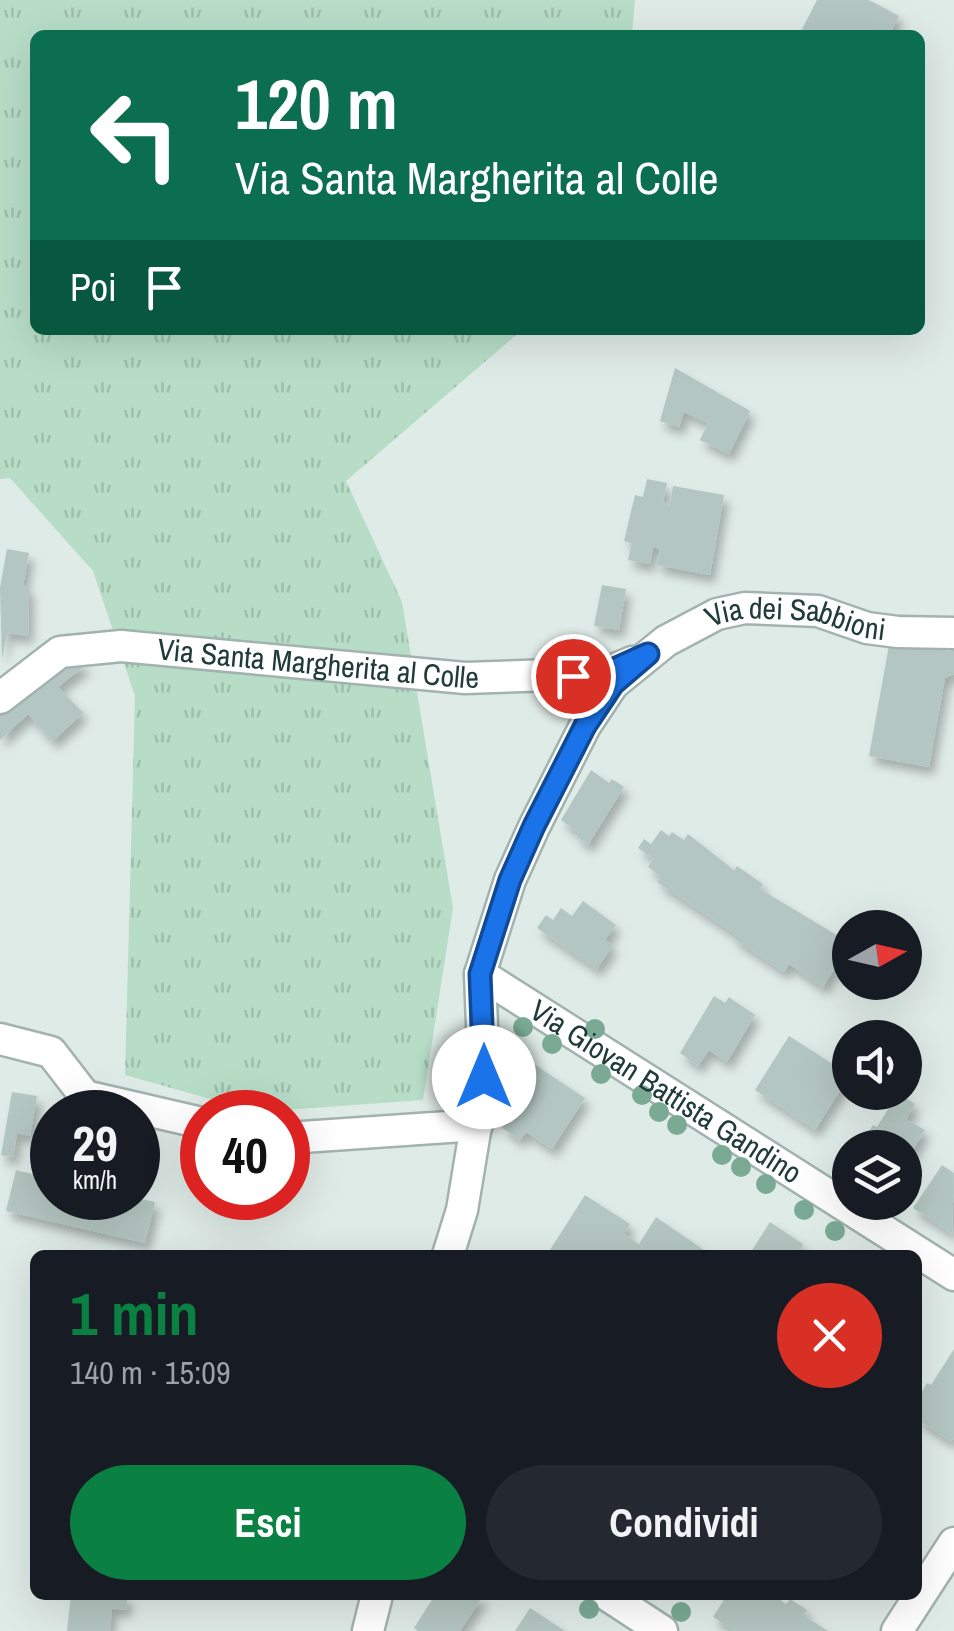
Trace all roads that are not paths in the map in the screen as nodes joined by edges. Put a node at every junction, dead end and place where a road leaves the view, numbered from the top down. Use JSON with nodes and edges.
{"nodes":[{"id":1,"x":954,"y":633,"type":"edge"},
{"id":2,"x":648,"y":654,"type":"junction"},
{"id":3,"x":0,"y":698,"type":"edge"},
{"id":4,"x":480,"y":974,"type":"junction"},
{"id":5,"x":0,"y":1039,"type":"edge"},
{"id":6,"x":180,"y":1118,"type":"edge"},
{"id":7,"x":477,"y":1125,"type":"junction"},
{"id":8,"x":310,"y":1136,"type":"edge"},
{"id":9,"x":450,"y":1250,"type":"edge"},
{"id":10,"x":916,"y":1250,"type":"edge"},
{"id":11,"x":922,"y":1254,"type":"edge"},
{"id":12,"x":954,"y":1274,"type":"edge"},
{"id":13,"x":954,"y":1543,"type":"edge"},
{"id":14,"x":922,"y":1592,"type":"edge"},
{"id":15,"x":376,"y":1600,"type":"edge"},
{"id":16,"x":614,"y":1600,"type":"edge"},
{"id":17,"x":917,"y":1600,"type":"edge"},
{"id":18,"x":368,"y":1631,"type":"edge"},
{"id":19,"x":662,"y":1631,"type":"edge"},
{"id":20,"x":897,"y":1631,"type":"edge"}],
"edges":[{"from":1,"to":2,"type":"street","name":"Via dei Sabbioni"},
{"from":2,"to":3,"type":"street","name":"Via Santa Margherita al Colle"},
{"from":2,"to":4,"type":"street"},
{"from":4,"to":7,"type":"street"},
{"from":4,"to":10,"type":"street","name":"Via Giovan Battista Gandino"},
{"from":5,"to":6,"type":"street"},
{"from":7,"to":8,"type":"street"},
{"from":7,"to":9,"type":"street"},
{"from":11,"to":12,"type":"street","name":"Via Giovan Battista Gandino"},
{"from":13,"to":14,"type":"street"},
{"from":15,"to":18,"type":"street"},
{"from":16,"to":19,"type":"street"},
{"from":17,"to":20,"type":"street"}]}
